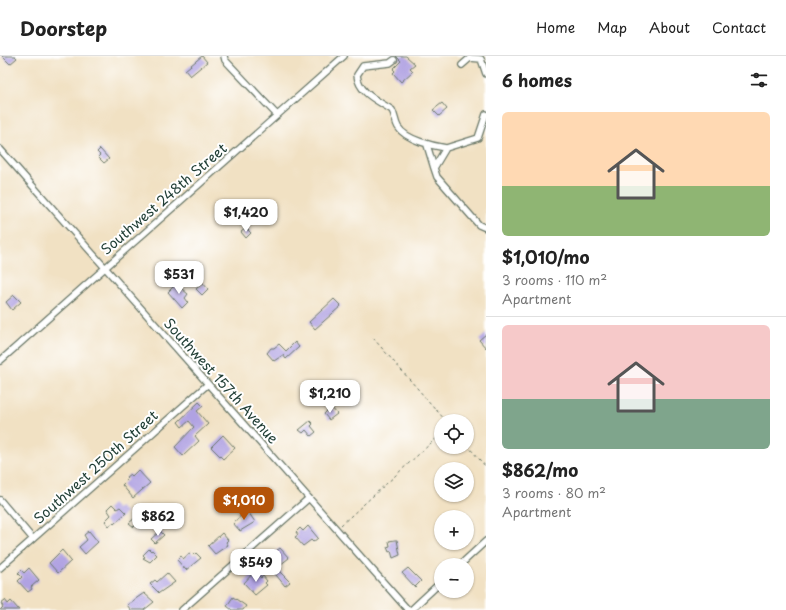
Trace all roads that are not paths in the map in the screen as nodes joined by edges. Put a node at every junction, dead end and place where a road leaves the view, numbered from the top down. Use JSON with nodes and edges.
{"nodes":[{"id":1,"x":224,"y":56,"type":"edge"},
{"id":2,"x":344,"y":56,"type":"edge"},
{"id":3,"x":394,"y":60,"type":"dead end"},
{"id":4,"x":462,"y":65,"type":"dead end"},
{"id":5,"x":486,"y":74,"type":"edge"},
{"id":6,"x":486,"y":114,"type":"edge"},
{"id":7,"x":277,"y":115,"type":"junction"},
{"id":8,"x":427,"y":145,"type":"junction"},
{"id":9,"x":446,"y":148,"type":"junction"},
{"id":10,"x":0,"y":149,"type":"edge"},
{"id":11,"x":434,"y":168,"type":"junction"},
{"id":12,"x":486,"y":228,"type":"edge"},
{"id":13,"x":105,"y":267,"type":"junction"},
{"id":14,"x":0,"y":360,"type":"edge"},
{"id":15,"x":208,"y":384,"type":"junction"},
{"id":16,"x":309,"y":498,"type":"junction"},
{"id":17,"x":0,"y":500,"type":"edge"},
{"id":18,"x":33,"y":539,"type":"junction"},
{"id":19,"x":486,"y":541,"type":"edge"},
{"id":20,"x":468,"y":558,"type":"edge"},
{"id":21,"x":0,"y":568,"type":"edge"},
{"id":22,"x":434,"y":589,"type":"edge"},
{"id":23,"x":182,"y":610,"type":"edge"},
{"id":24,"x":408,"y":610,"type":"edge"},
{"id":25,"x":411,"y":610,"type":"edge"}],
"edges":[{"from":1,"to":7,"type":"street"},
{"from":2,"to":7,"type":"street","name":"Southwest 248th Street"},
{"from":3,"to":8,"type":"street"},
{"from":4,"to":5,"type":"street"},
{"from":6,"to":9,"type":"street"},
{"from":7,"to":13,"type":"street","name":"Southwest 248th Street"},
{"from":8,"to":9,"type":"street"},
{"from":8,"to":11,"type":"street"},
{"from":9,"to":11,"type":"street"},
{"from":10,"to":13,"type":"street","name":"Southwest 157th Avenue"},
{"from":11,"to":12,"type":"street"},
{"from":13,"to":14,"type":"street","name":"Southwest 248th Street"},
{"from":13,"to":15,"type":"street","name":"Southwest 157th Avenue"},
{"from":15,"to":16,"type":"street","name":"Southwest 157th Avenue"},
{"from":15,"to":18,"type":"street","name":"Southwest 250th Street"},
{"from":16,"to":23,"type":"street"},
{"from":16,"to":24,"type":"street","name":"Southwest 157th Avenue"},
{"from":17,"to":18,"type":"street"},
{"from":18,"to":21,"type":"street","name":"Southwest 250th Street"},
{"from":19,"to":20,"type":"street"},
{"from":22,"to":25,"type":"street"}]}
